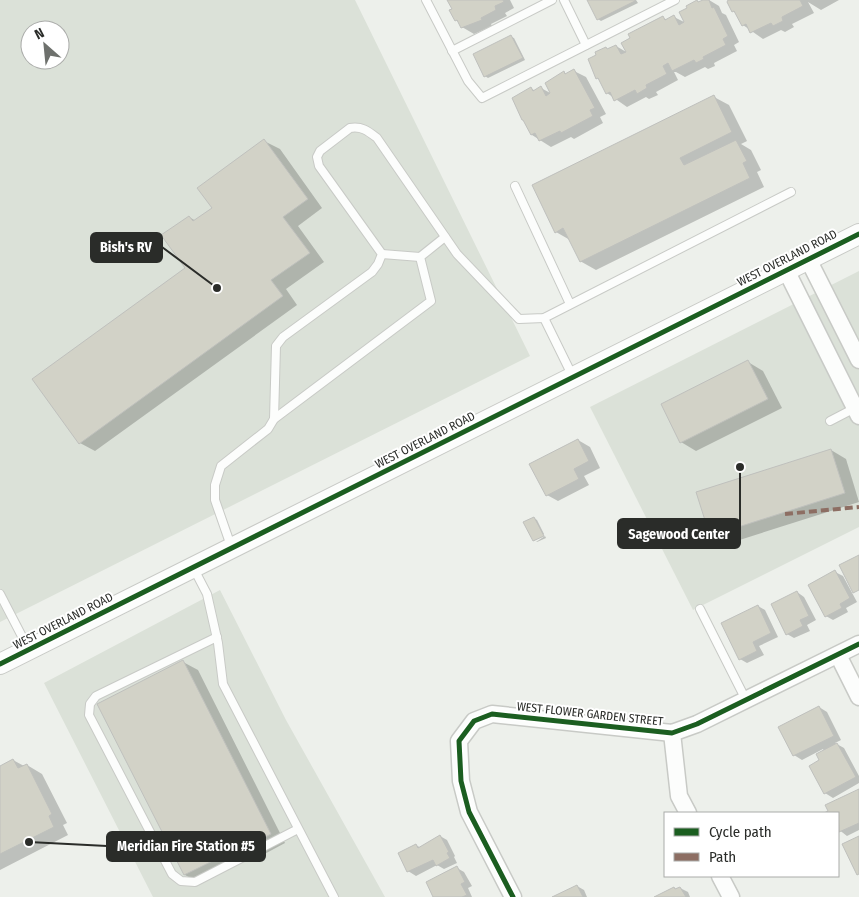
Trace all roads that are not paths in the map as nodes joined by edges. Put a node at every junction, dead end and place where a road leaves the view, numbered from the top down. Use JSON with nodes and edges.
{"nodes":[{"id":1,"x":426,"y":0,"type":"edge"},
{"id":2,"x":552,"y":0,"type":"edge"},
{"id":3,"x":564,"y":0,"type":"edge"},
{"id":4,"x":675,"y":0,"type":"edge"},
{"id":5,"x":586,"y":45,"type":"junction"},
{"id":6,"x":452,"y":51,"type":"junction"},
{"id":7,"x":515,"y":186,"type":"dead end"},
{"id":8,"x":791,"y":192,"type":"dead end"},
{"id":9,"x":859,"y":234,"type":"edge"},
{"id":10,"x":445,"y":237,"type":"junction"},
{"id":11,"x":382,"y":254,"type":"junction"},
{"id":12,"x":420,"y":257,"type":"junction"},
{"id":13,"x":808,"y":259,"type":"junction"},
{"id":14,"x":786,"y":270,"type":"junction"},
{"id":15,"x":570,"y":304,"type":"junction"},
{"id":16,"x":544,"y":318,"type":"junction"},
{"id":17,"x":859,"y":360,"type":"edge"},
{"id":18,"x":573,"y":377,"type":"junction"},
{"id":19,"x":858,"y":410,"type":"edge"},
{"id":20,"x":274,"y":419,"type":"junction"},
{"id":21,"x":830,"y":420,"type":"dead end"},
{"id":22,"x":231,"y":548,"type":"junction"},
{"id":23,"x":193,"y":567,"type":"junction"},
{"id":24,"x":0,"y":594,"type":"edge"},
{"id":25,"x":700,"y":609,"type":"dead end"},
{"id":26,"x":217,"y":637,"type":"junction"},
{"id":27,"x":859,"y":644,"type":"edge"},
{"id":28,"x":29,"y":650,"type":"junction"},
{"id":29,"x":838,"y":655,"type":"junction"},
{"id":30,"x":0,"y":664,"type":"edge"},
{"id":31,"x":859,"y":697,"type":"edge"},
{"id":32,"x":746,"y":700,"type":"junction"},
{"id":33,"x":672,"y":733,"type":"junction"},
{"id":34,"x":687,"y":812,"type":"edge"},
{"id":35,"x":298,"y":829,"type":"junction"},
{"id":36,"x":721,"y":877,"type":"edge"},
{"id":37,"x":334,"y":897,"type":"edge"},
{"id":38,"x":513,"y":897,"type":"edge"},
{"id":39,"x":731,"y":897,"type":"edge"}],
"edges":[{"from":1,"to":6,"type":"lane"},
{"from":2,"to":6,"type":"lane"},
{"from":3,"to":5,"type":"lane"},
{"from":4,"to":5,"type":"lane"},
{"from":5,"to":6,"type":"lane"},
{"from":7,"to":15,"type":"lane"},
{"from":8,"to":15,"type":"lane"},
{"from":9,"to":13,"type":"street","name":"WEST OVERLAND ROAD"},
{"from":10,"to":11,"type":"lane"},
{"from":10,"to":12,"type":"lane"},
{"from":10,"to":16,"type":"lane"},
{"from":11,"to":12,"type":"lane"},
{"from":11,"to":20,"type":"lane"},
{"from":12,"to":20,"type":"lane"},
{"from":13,"to":14,"type":"street","name":"WEST OVERLAND ROAD"},
{"from":13,"to":17,"type":"street"},
{"from":14,"to":18,"type":"street","name":"WEST OVERLAND ROAD"},
{"from":14,"to":19,"type":"street"},
{"from":15,"to":16,"type":"lane"},
{"from":16,"to":18,"type":"lane"},
{"from":18,"to":22,"type":"street","name":"WEST OVERLAND ROAD"},
{"from":19,"to":21,"type":"lane"},
{"from":20,"to":22,"type":"lane"},
{"from":22,"to":23,"type":"street","name":"WEST OVERLAND ROAD"},
{"from":23,"to":26,"type":"lane"},
{"from":23,"to":28,"type":"street","name":"WEST OVERLAND ROAD"},
{"from":24,"to":28,"type":"lane"},
{"from":25,"to":32,"type":"lane"},
{"from":26,"to":35,"type":"lane"},
{"from":26,"to":35,"type":"lane"},
{"from":27,"to":29,"type":"street","name":"WEST FLOWER GARDEN STREET"},
{"from":28,"to":30,"type":"street","name":"WEST OVERLAND ROAD"},
{"from":29,"to":31,"type":"street"},
{"from":29,"to":32,"type":"street","name":"WEST FLOWER GARDEN STREET"},
{"from":32,"to":33,"type":"street","name":"WEST FLOWER GARDEN STREET"},
{"from":33,"to":34,"type":"street"},
{"from":33,"to":38,"type":"street","name":"WEST FLOWER GARDEN STREET"},
{"from":35,"to":37,"type":"lane"},
{"from":36,"to":39,"type":"street"}]}
